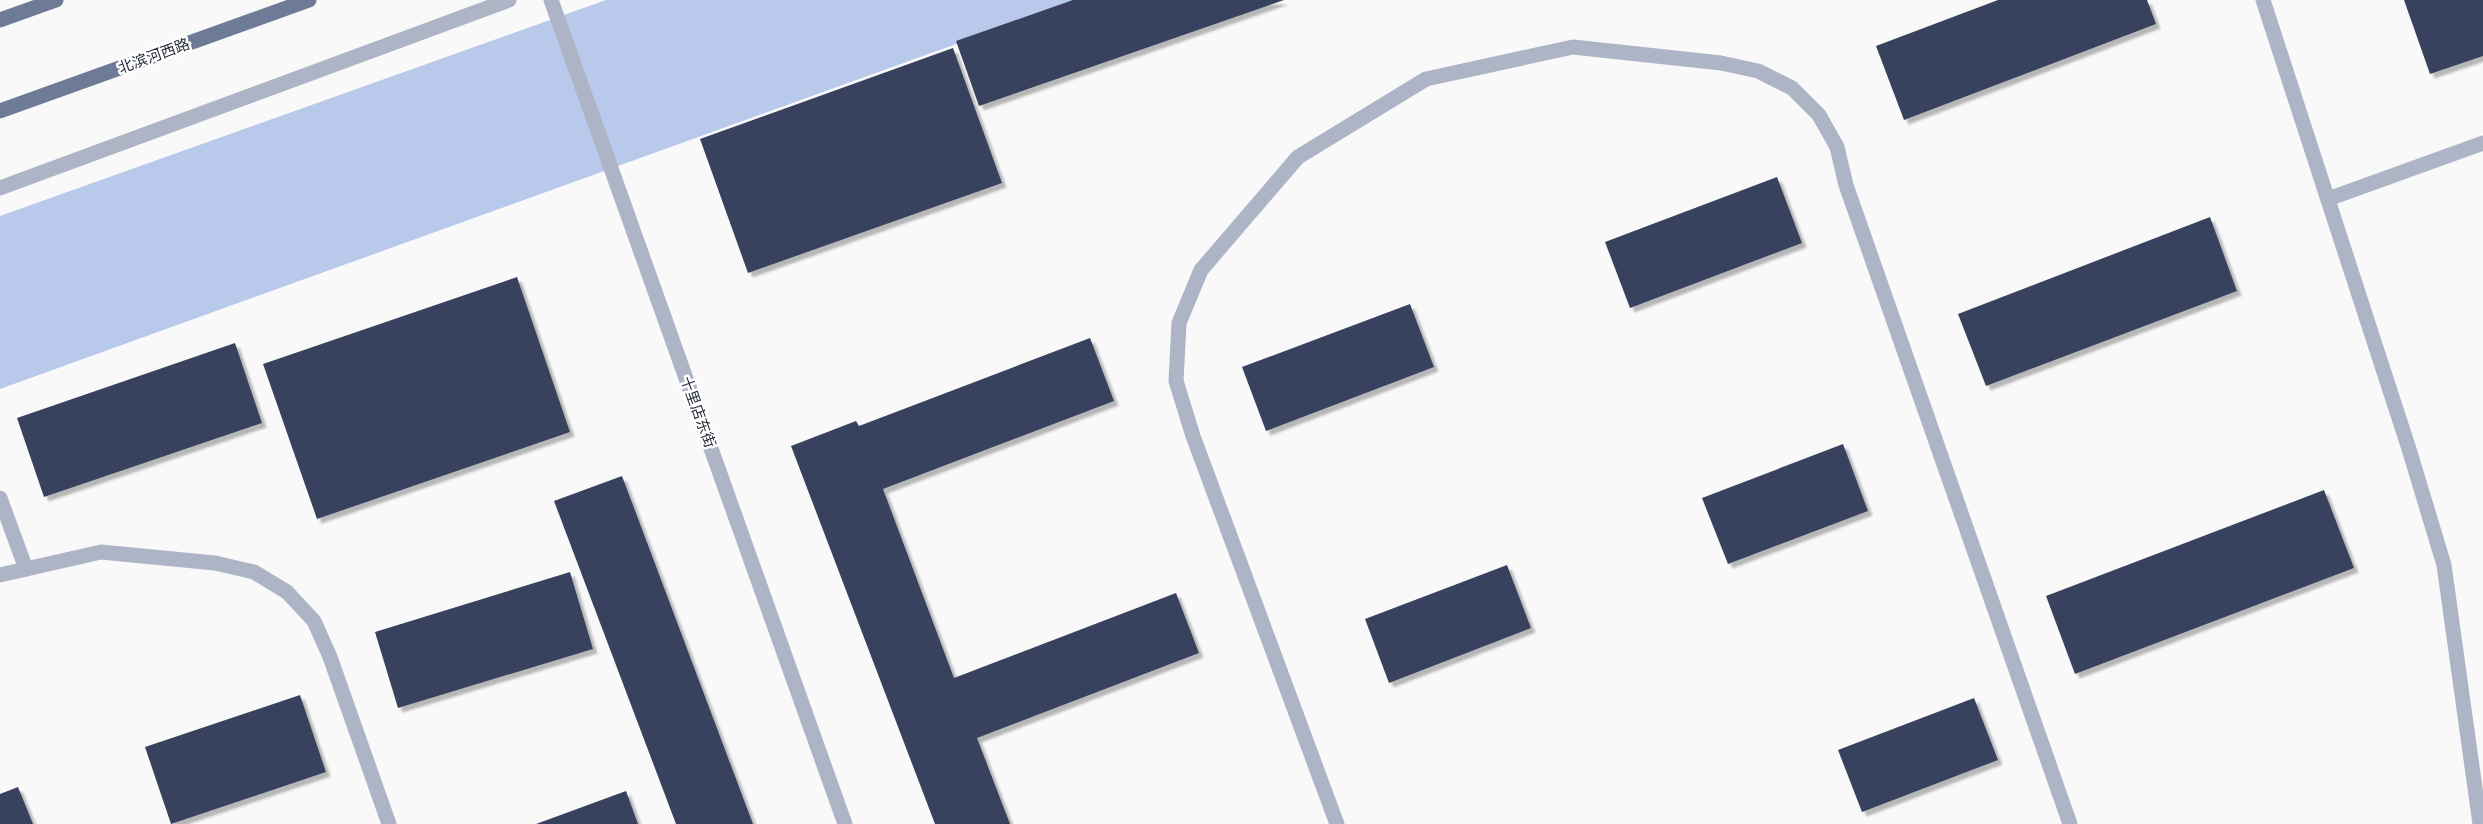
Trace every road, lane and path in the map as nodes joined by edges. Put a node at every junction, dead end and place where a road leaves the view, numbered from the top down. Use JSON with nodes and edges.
{"nodes":[{"id":1,"x":56,"y":0,"type":"edge"},
{"id":2,"x":309,"y":0,"type":"edge"},
{"id":3,"x":509,"y":0,"type":"edge"},
{"id":4,"x":551,"y":0,"type":"edge"},
{"id":5,"x":2263,"y":0,"type":"edge"},
{"id":6,"x":0,"y":20,"type":"edge"},
{"id":7,"x":0,"y":111,"type":"edge"},
{"id":8,"x":2483,"y":143,"type":"edge"},
{"id":9,"x":0,"y":188,"type":"edge"},
{"id":10,"x":2328,"y":199,"type":"junction"},
{"id":11,"x":0,"y":498,"type":"edge"},
{"id":12,"x":26,"y":569,"type":"junction"},
{"id":13,"x":0,"y":575,"type":"edge"},
{"id":14,"x":389,"y":824,"type":"edge"},
{"id":15,"x":845,"y":824,"type":"edge"},
{"id":16,"x":1337,"y":824,"type":"edge"},
{"id":17,"x":2070,"y":824,"type":"edge"},
{"id":18,"x":2480,"y":824,"type":"edge"}],
"edges":[{"from":1,"to":6,"type":"main road"},
{"from":2,"to":7,"type":"main road","name":"北滨河西路"},
{"from":3,"to":9,"type":"street"},
{"from":4,"to":15,"type":"street","name":"十里店东街"},
{"from":5,"to":10,"type":"street"},
{"from":8,"to":10,"type":"street"},
{"from":10,"to":18,"type":"street"},
{"from":11,"to":12,"type":"street"},
{"from":12,"to":13,"type":"street"},
{"from":12,"to":14,"type":"street"},
{"from":16,"to":17,"type":"street"}]}
